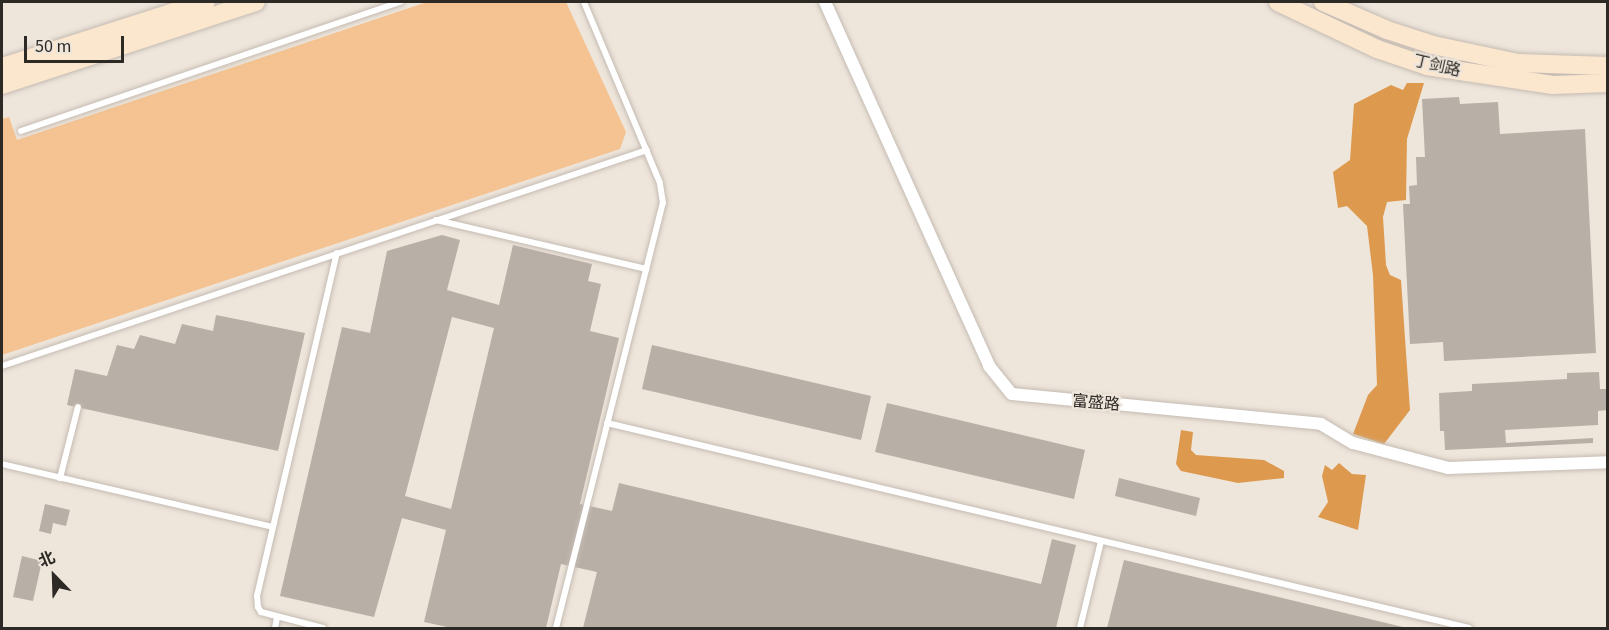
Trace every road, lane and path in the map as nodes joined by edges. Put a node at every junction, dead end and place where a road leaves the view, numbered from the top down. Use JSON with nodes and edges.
{"nodes":[{"id":1,"x":206,"y":2,"type":"edge"},
{"id":2,"x":251,"y":2,"type":"edge"},
{"id":3,"x":401,"y":2,"type":"edge"},
{"id":4,"x":584,"y":2,"type":"edge"},
{"id":5,"x":825,"y":2,"type":"edge"},
{"id":6,"x":1278,"y":2,"type":"edge"},
{"id":7,"x":1323,"y":2,"type":"edge"},
{"id":8,"x":1608,"y":66,"type":"edge"},
{"id":9,"x":2,"y":68,"type":"edge"},
{"id":10,"x":1608,"y":83,"type":"edge"},
{"id":11,"x":2,"y":85,"type":"edge"},
{"id":12,"x":21,"y":131,"type":"dead end"},
{"id":13,"x":646,"y":150,"type":"junction"},
{"id":14,"x":436,"y":220,"type":"junction"},
{"id":15,"x":337,"y":253,"type":"junction"},
{"id":16,"x":646,"y":269,"type":"junction"},
{"id":17,"x":2,"y":366,"type":"edge"},
{"id":18,"x":78,"y":407,"type":"dead end"},
{"id":19,"x":607,"y":423,"type":"junction"},
{"id":20,"x":1608,"y":462,"type":"edge"},
{"id":21,"x":2,"y":465,"type":"edge"},
{"id":22,"x":60,"y":478,"type":"junction"},
{"id":23,"x":273,"y":527,"type":"junction"},
{"id":24,"x":1101,"y":541,"type":"junction"},
{"id":25,"x":277,"y":618,"type":"junction"},
{"id":26,"x":275,"y":628,"type":"edge"},
{"id":27,"x":323,"y":628,"type":"edge"},
{"id":28,"x":556,"y":628,"type":"edge"},
{"id":29,"x":1080,"y":628,"type":"edge"},
{"id":30,"x":1468,"y":628,"type":"edge"}],
"edges":[{"from":1,"to":9,"type":"main road"},
{"from":2,"to":11,"type":"main road"},
{"from":3,"to":12,"type":"lane"},
{"from":4,"to":13,"type":"lane"},
{"from":5,"to":20,"type":"street","name":"富盛路"},
{"from":6,"to":10,"type":"main road","name":"丁剑路"},
{"from":7,"to":8,"type":"main road","name":"丁剑路"},
{"from":13,"to":14,"type":"lane"},
{"from":13,"to":16,"type":"lane"},
{"from":14,"to":15,"type":"lane"},
{"from":14,"to":16,"type":"lane"},
{"from":15,"to":17,"type":"lane"},
{"from":15,"to":23,"type":"lane"},
{"from":16,"to":19,"type":"lane"},
{"from":18,"to":22,"type":"lane"},
{"from":19,"to":24,"type":"lane"},
{"from":19,"to":28,"type":"lane"},
{"from":21,"to":22,"type":"lane"},
{"from":22,"to":23,"type":"lane"},
{"from":23,"to":25,"type":"lane"},
{"from":24,"to":29,"type":"lane"},
{"from":24,"to":30,"type":"lane"},
{"from":25,"to":26,"type":"lane"},
{"from":25,"to":27,"type":"lane"}]}
